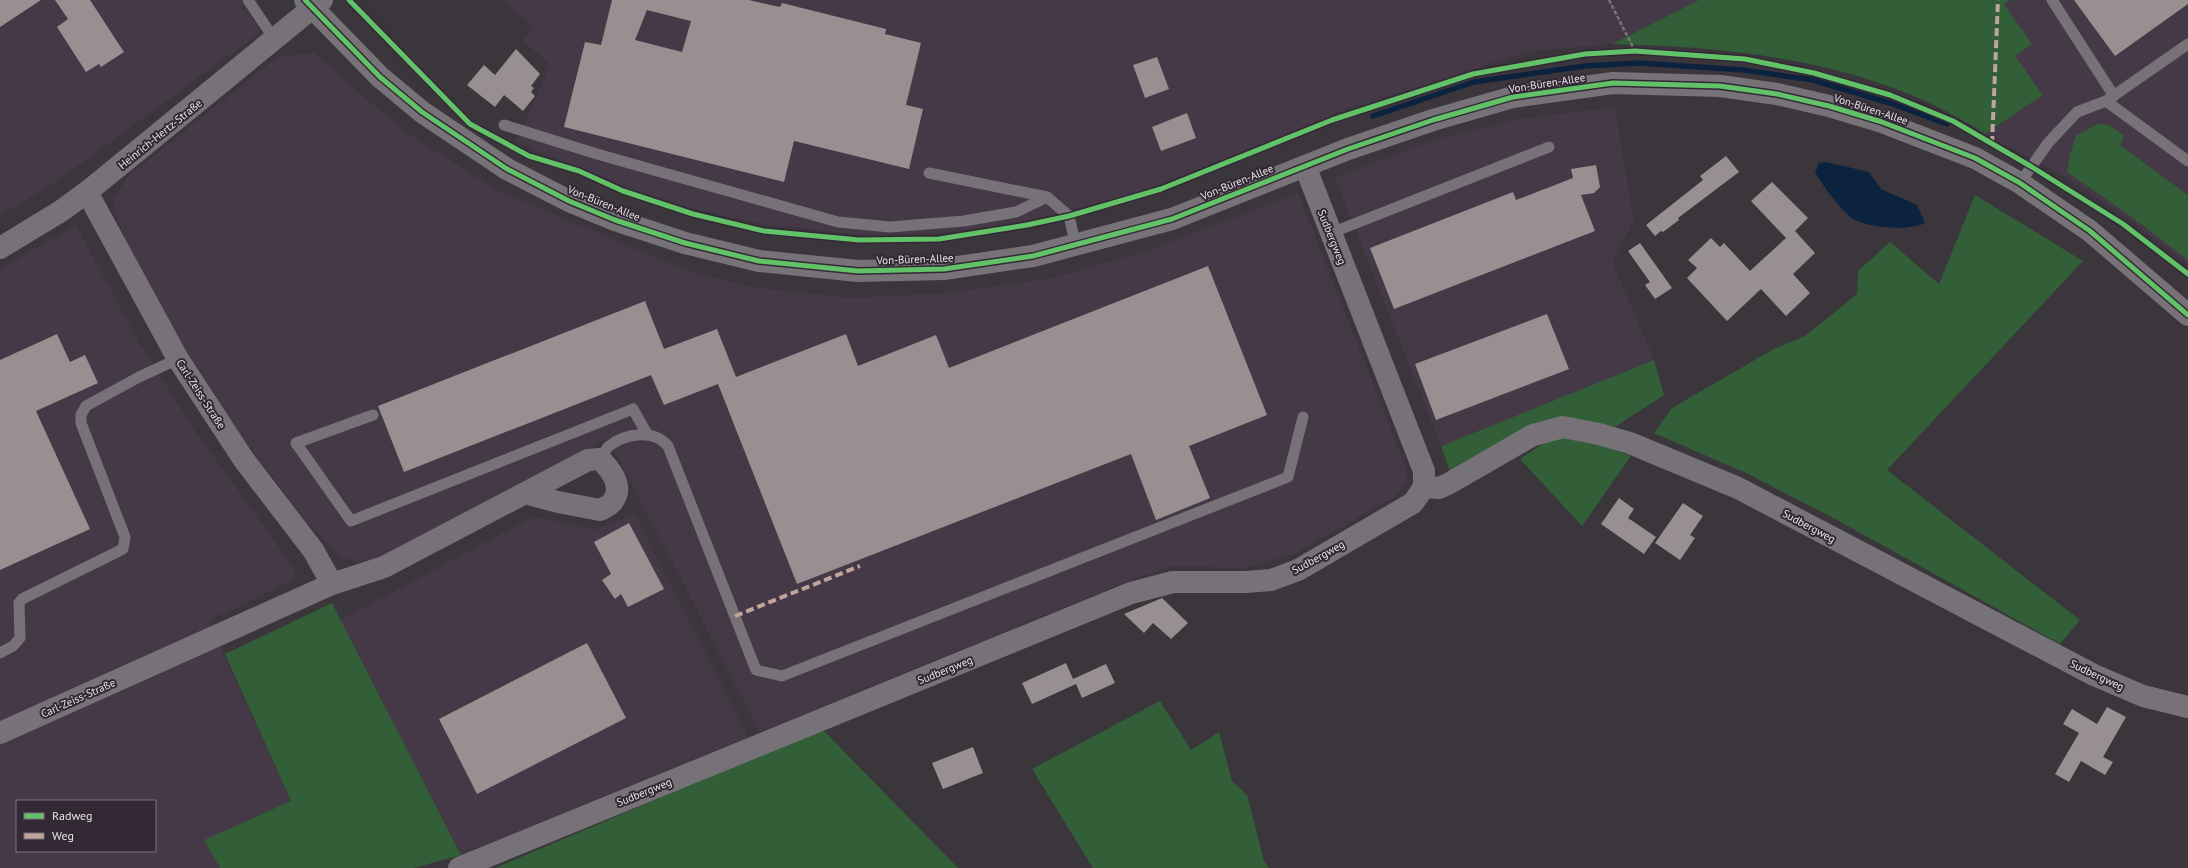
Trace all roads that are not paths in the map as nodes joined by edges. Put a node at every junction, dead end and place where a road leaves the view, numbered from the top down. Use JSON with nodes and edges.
{"nodes":[{"id":1,"x":248,"y":0,"type":"edge"},
{"id":2,"x":2052,"y":0,"type":"edge"},
{"id":3,"x":313,"y":3,"type":"edge"},
{"id":4,"x":275,"y":40,"type":"junction"},
{"id":5,"x":2188,"y":44,"type":"edge"},
{"id":6,"x":2110,"y":98,"type":"junction"},
{"id":7,"x":504,"y":125,"type":"dead end"},
{"id":8,"x":1549,"y":147,"type":"dead end"},
{"id":9,"x":2188,"y":161,"type":"edge"},
{"id":10,"x":1305,"y":166,"type":"junction"},
{"id":11,"x":929,"y":172,"type":"dead end"},
{"id":12,"x":2020,"y":183,"type":"junction"},
{"id":13,"x":87,"y":192,"type":"junction"},
{"id":14,"x":1047,"y":197,"type":"junction"},
{"id":15,"x":1331,"y":233,"type":"junction"},
{"id":16,"x":1076,"y":246,"type":"junction"},
{"id":17,"x":0,"y":248,"type":"edge"},
{"id":18,"x":2188,"y":315,"type":"edge"},
{"id":19,"x":178,"y":359,"type":"junction"},
{"id":20,"x":373,"y":415,"type":"dead end"},
{"id":21,"x":1303,"y":417,"type":"dead end"},
{"id":22,"x":647,"y":434,"type":"junction"},
{"id":23,"x":600,"y":459,"type":"junction"},
{"id":24,"x":1424,"y":487,"type":"junction"},
{"id":25,"x":525,"y":493,"type":"junction"},
{"id":26,"x":332,"y":584,"type":"junction"},
{"id":27,"x":0,"y":652,"type":"edge"},
{"id":28,"x":2188,"y":707,"type":"edge"},
{"id":29,"x":0,"y":732,"type":"edge"},
{"id":30,"x":459,"y":868,"type":"edge"}],
"edges":[{"from":1,"to":4,"type":"lane"},
{"from":2,"to":6,"type":"lane"},
{"from":3,"to":4,"type":"street","name":"Heinrich-Hertz-Straße"},
{"from":3,"to":16,"type":"street","name":"Von-Büren-Allee"},
{"from":4,"to":13,"type":"street","name":"Heinrich-Hertz-Straße"},
{"from":5,"to":6,"type":"lane"},
{"from":6,"to":9,"type":"lane"},
{"from":6,"to":12,"type":"lane"},
{"from":7,"to":14,"type":"lane"},
{"from":8,"to":15,"type":"lane"},
{"from":10,"to":12,"type":"street","name":"Von-Büren-Allee"},
{"from":10,"to":15,"type":"street","name":"Sudbergweg"},
{"from":10,"to":16,"type":"street","name":"Von-Büren-Allee"},
{"from":11,"to":14,"type":"lane"},
{"from":12,"to":18,"type":"street","name":"Von-Büren-Allee"},
{"from":13,"to":17,"type":"street","name":"Heinrich-Hertz-Straße"},
{"from":13,"to":19,"type":"street","name":"Carl-Zeiss-Straße"},
{"from":14,"to":16,"type":"lane"},
{"from":15,"to":24,"type":"street","name":"Sudbergweg"},
{"from":19,"to":26,"type":"street","name":"Carl-Zeiss-Straße"},
{"from":19,"to":27,"type":"lane"},
{"from":20,"to":22,"type":"lane"},
{"from":21,"to":22,"type":"lane"},
{"from":22,"to":23,"type":"lane"},
{"from":23,"to":25,"type":"street","name":"Carl-Zeiss-Straße"},
{"from":23,"to":25,"type":"street"},
{"from":24,"to":28,"type":"street","name":"Sudbergweg"},
{"from":24,"to":30,"type":"street","name":"Sudbergweg"},
{"from":25,"to":26,"type":"street","name":"Carl-Zeiss-Straße"},
{"from":26,"to":29,"type":"street","name":"Carl-Zeiss-Straße"}]}
